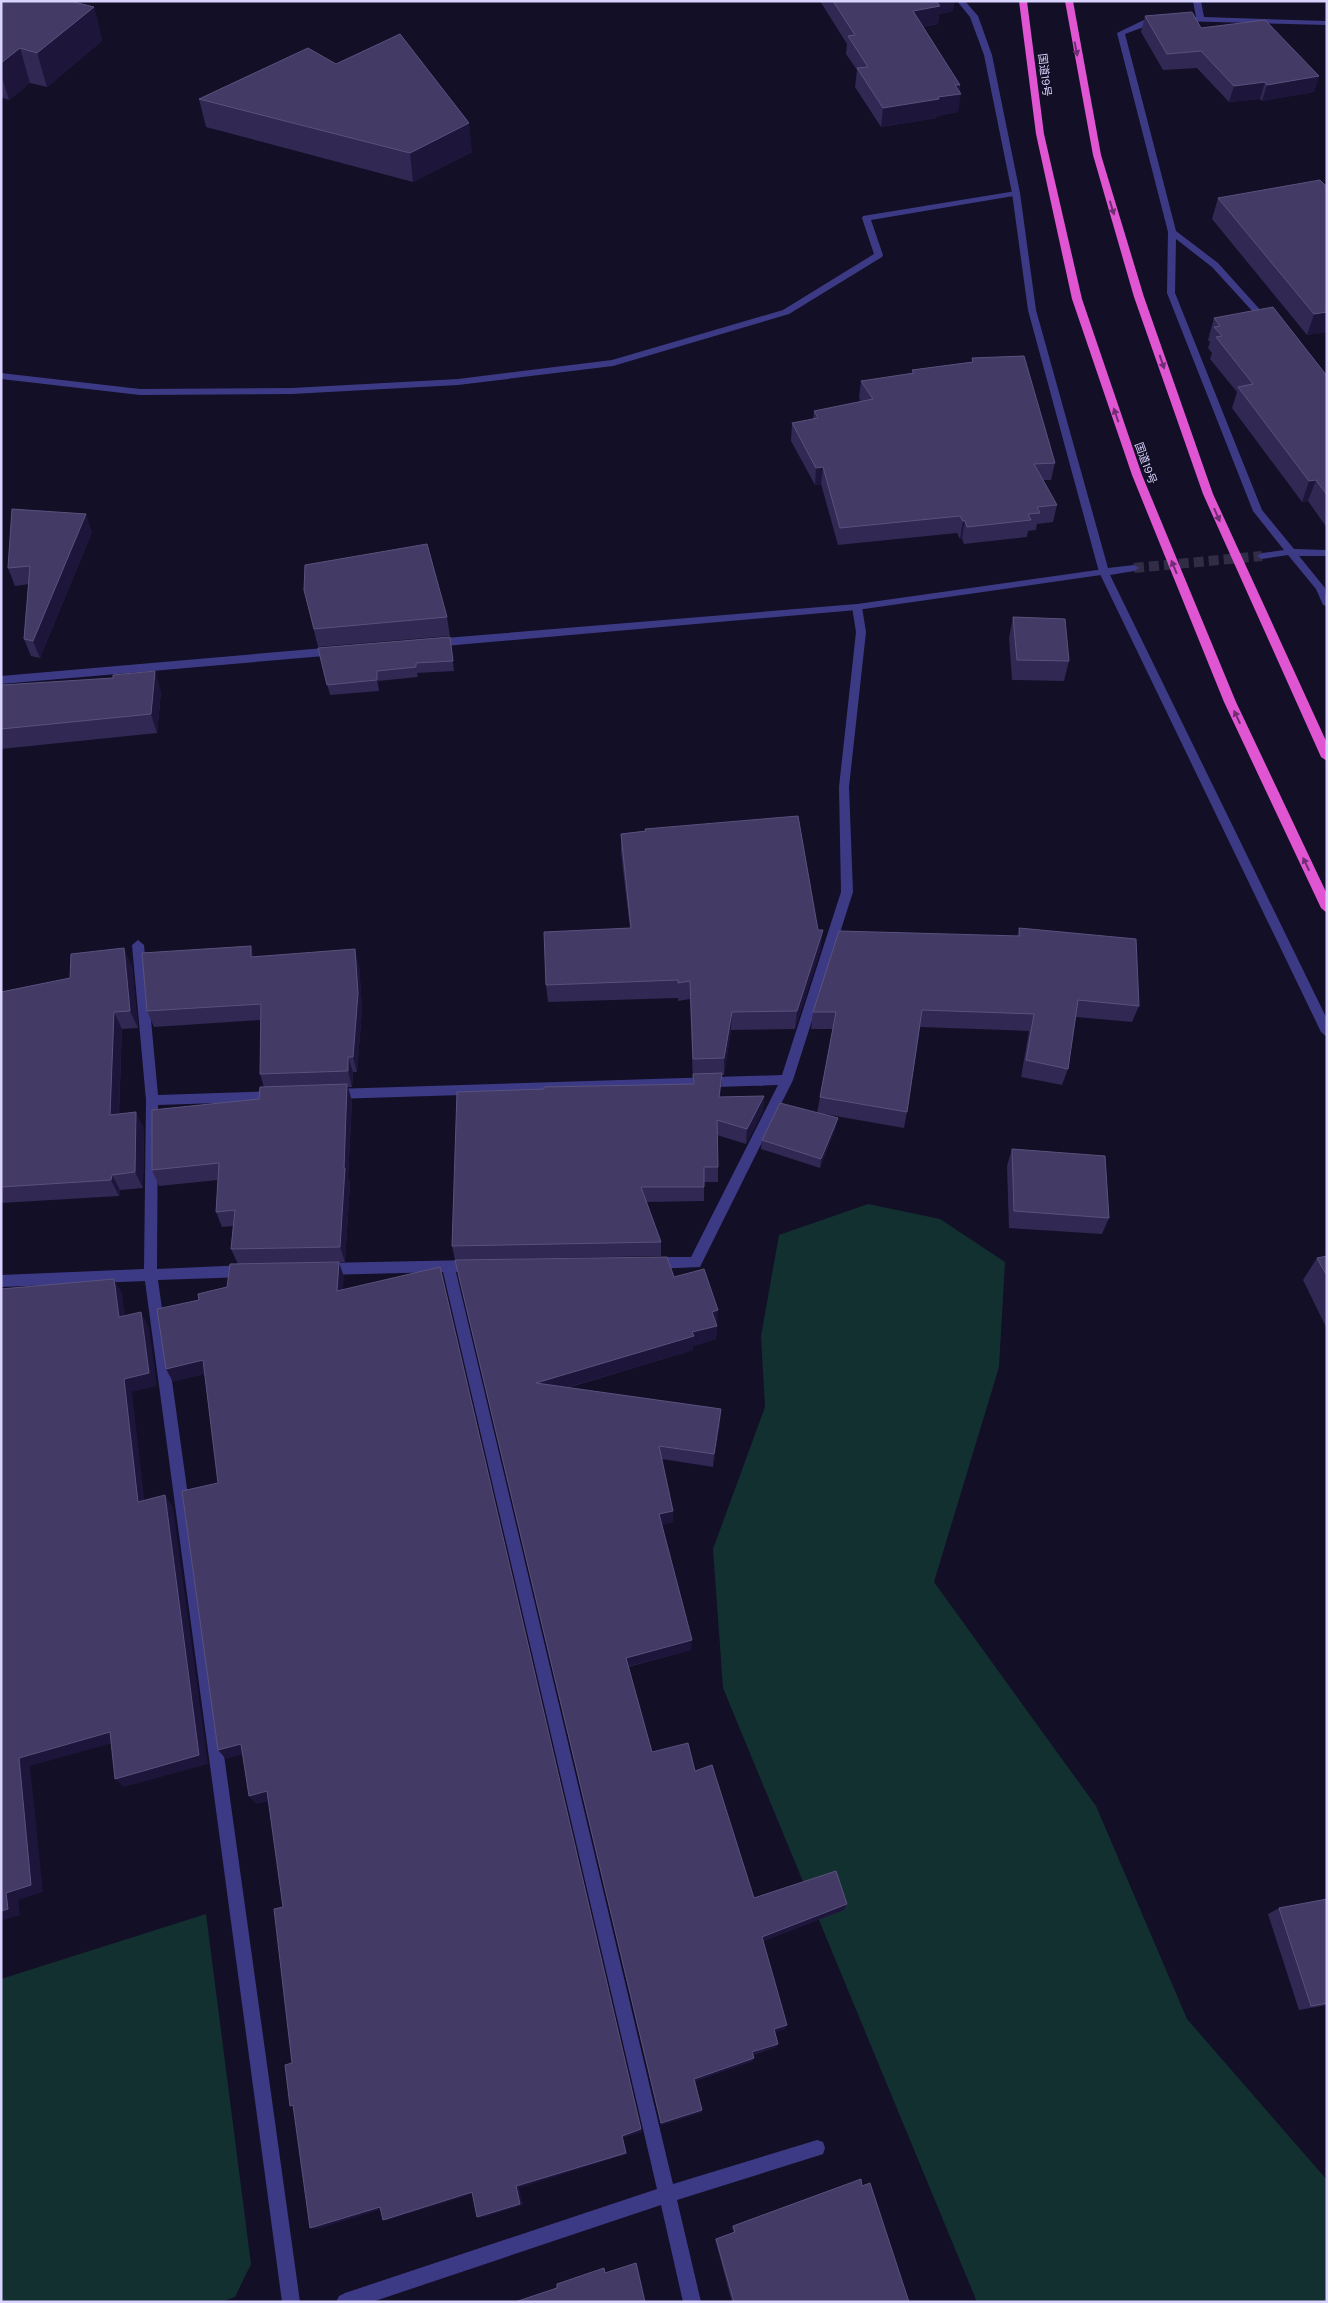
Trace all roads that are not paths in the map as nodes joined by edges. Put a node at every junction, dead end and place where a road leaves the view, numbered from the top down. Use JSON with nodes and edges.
{"nodes":[{"id":1,"x":961,"y":1,"type":"edge"},
{"id":2,"x":1024,"y":1,"type":"edge"},
{"id":3,"x":1069,"y":1,"type":"edge"},
{"id":4,"x":1197,"y":1,"type":"edge"},
{"id":5,"x":1200,"y":18,"type":"junction"},
{"id":6,"x":1327,"y":23,"type":"edge"},
{"id":7,"x":1016,"y":193,"type":"junction"},
{"id":8,"x":1172,"y":232,"type":"junction"},
{"id":9,"x":1274,"y":329,"type":"edge"},
{"id":10,"x":1,"y":376,"type":"edge"},
{"id":11,"x":1289,"y":552,"type":"junction"},
{"id":12,"x":1327,"y":553,"type":"edge"},
{"id":13,"x":1262,"y":556,"type":"tunnel mouth"},
{"id":14,"x":1134,"y":568,"type":"tunnel mouth"},
{"id":15,"x":1104,"y":572,"type":"junction"},
{"id":16,"x":1327,"y":602,"type":"edge"},
{"id":17,"x":857,"y":607,"type":"junction"},
{"id":18,"x":419,"y":644,"type":"edge"},
{"id":19,"x":350,"y":650,"type":"edge"},
{"id":20,"x":1,"y":680,"type":"edge"},
{"id":21,"x":1327,"y":757,"type":"edge"},
{"id":22,"x":1327,"y":908,"type":"edge"},
{"id":23,"x":138,"y":945,"type":"dead end"},
{"id":24,"x":1327,"y":1032,"type":"edge"},
{"id":25,"x":786,"y":1080,"type":"junction"},
{"id":26,"x":320,"y":1094,"type":"edge"},
{"id":27,"x":291,"y":1096,"type":"edge"},
{"id":28,"x":152,"y":1100,"type":"junction"},
{"id":29,"x":636,"y":1264,"type":"edge"},
{"id":30,"x":448,"y":1266,"type":"junction"},
{"id":31,"x":487,"y":1266,"type":"edge"},
{"id":32,"x":308,"y":1269,"type":"edge"},
{"id":33,"x":259,"y":1271,"type":"edge"},
{"id":34,"x":150,"y":1273,"type":"junction"},
{"id":35,"x":1,"y":1280,"type":"edge"},
{"id":36,"x":817,"y":2148,"type":"dead end"},
{"id":37,"x":666,"y":2195,"type":"junction"},
{"id":38,"x":291,"y":2302,"type":"edge"},
{"id":39,"x":345,"y":2302,"type":"edge"},
{"id":40,"x":692,"y":2302,"type":"edge"}],
"edges":[{"from":1,"to":7,"type":"street"},
{"from":22,"to":2,"type":"highway","name":"国道19号","one_way":true},
{"from":3,"to":21,"type":"highway","one_way":true},
{"from":4,"to":5,"type":"street"},
{"from":5,"to":6,"type":"street"},
{"from":5,"to":8,"type":"street"},
{"from":7,"to":10,"type":"street"},
{"from":7,"to":15,"type":"street"},
{"from":8,"to":9,"type":"street"},
{"from":8,"to":11,"type":"street"},
{"from":11,"to":12,"type":"street"},
{"from":11,"to":13,"type":"street"},
{"from":11,"to":16,"type":"street"},
{"from":14,"to":15,"type":"street"},
{"from":15,"to":17,"type":"street"},
{"from":15,"to":24,"type":"street"},
{"from":17,"to":18,"type":"street"},
{"from":17,"to":25,"type":"street"},
{"from":19,"to":20,"type":"street"},
{"from":23,"to":28,"type":"street"},
{"from":25,"to":26,"type":"street"},
{"from":25,"to":29,"type":"street"},
{"from":27,"to":28,"type":"street"},
{"from":28,"to":34,"type":"street"},
{"from":30,"to":31,"type":"street"},
{"from":30,"to":32,"type":"street"},
{"from":30,"to":37,"type":"street"},
{"from":33,"to":34,"type":"street"},
{"from":34,"to":35,"type":"street"},
{"from":34,"to":38,"type":"street"},
{"from":36,"to":37,"type":"street"},
{"from":37,"to":39,"type":"street"},
{"from":37,"to":40,"type":"street"}]}
